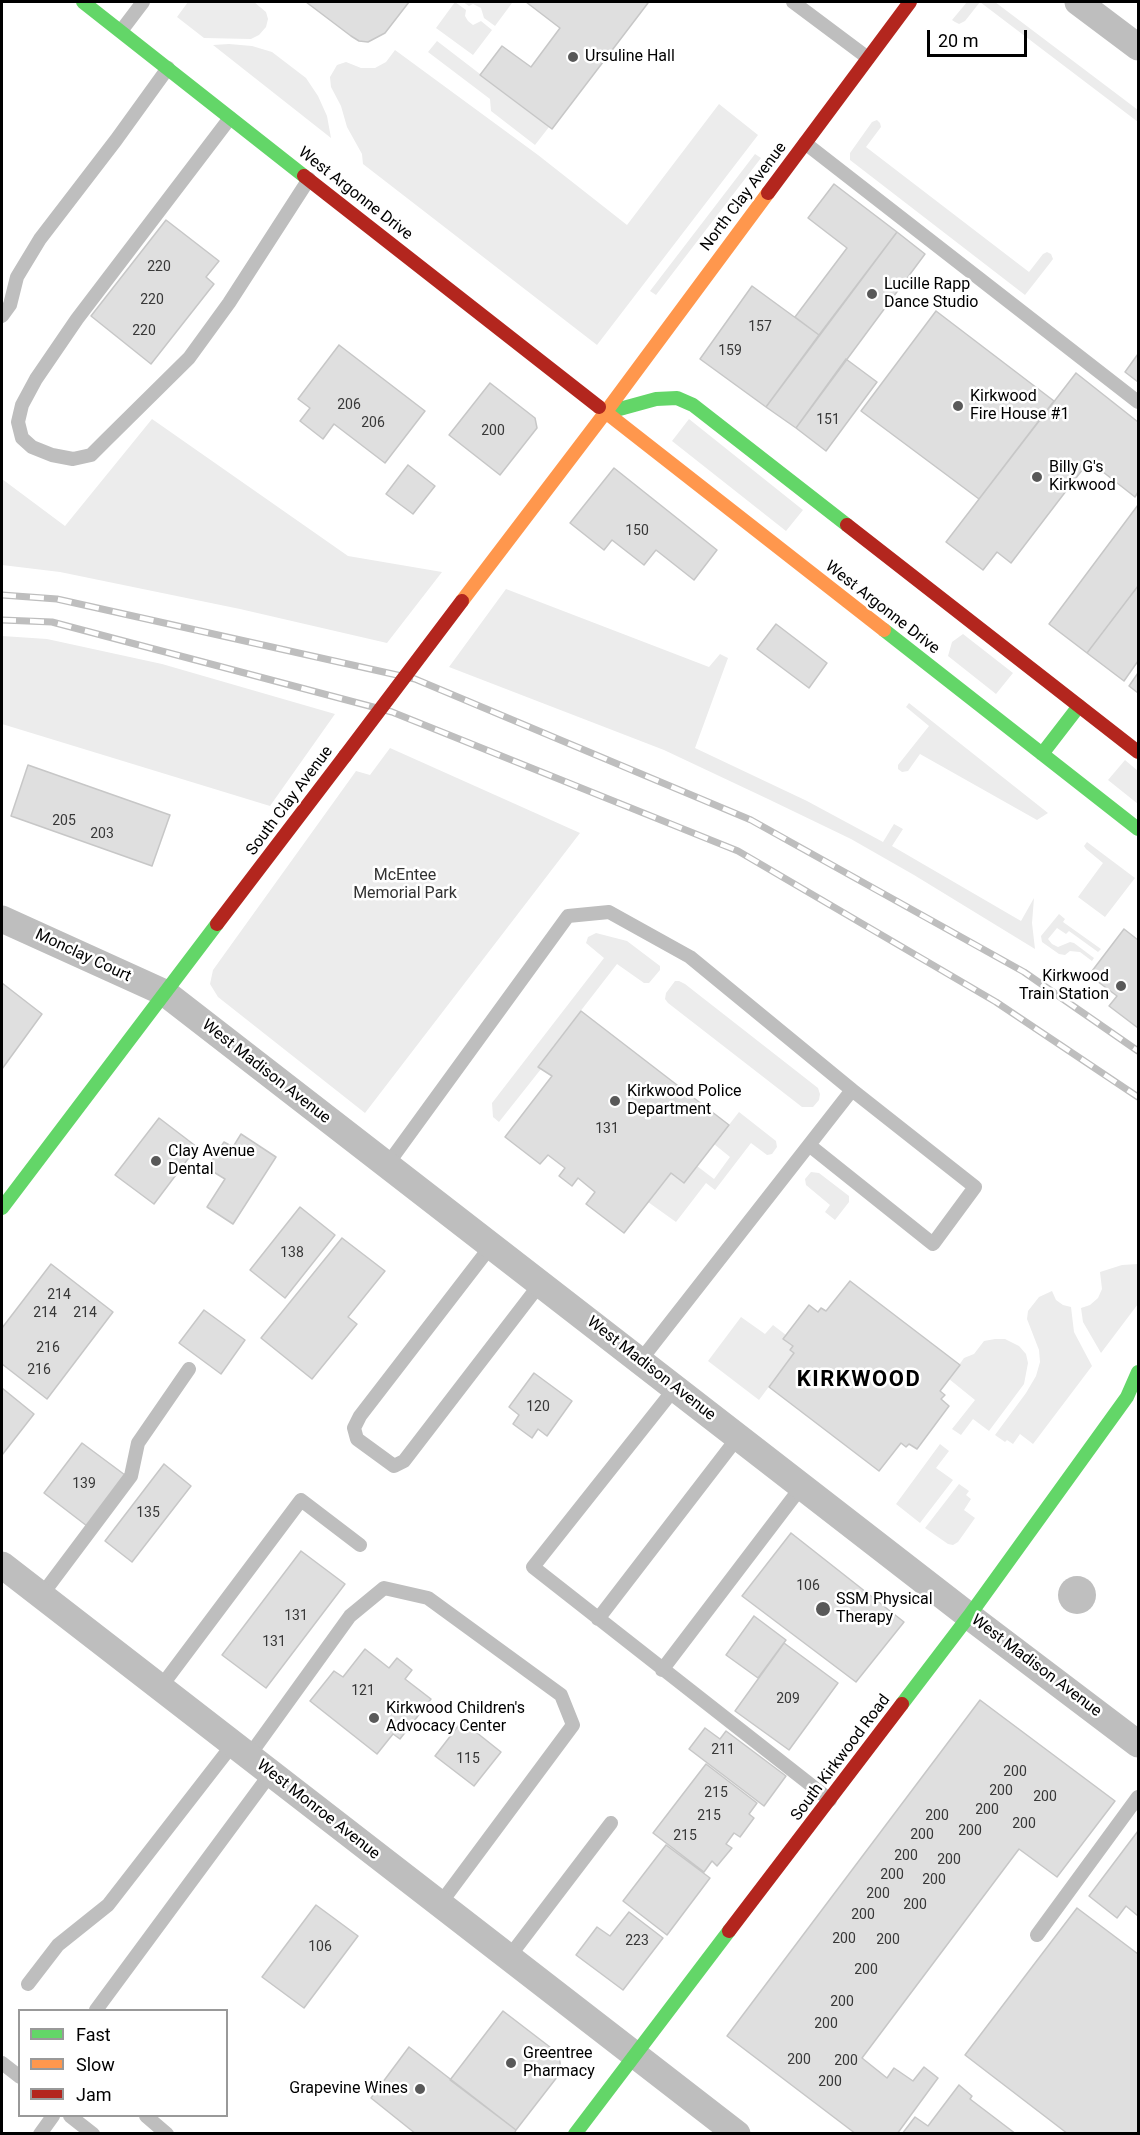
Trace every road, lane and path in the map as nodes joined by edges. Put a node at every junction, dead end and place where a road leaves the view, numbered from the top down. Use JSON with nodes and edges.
{"nodes":[{"id":1,"x":83,"y":2,"type":"edge"},
{"id":2,"x":143,"y":2,"type":"edge"},
{"id":3,"x":794,"y":2,"type":"edge"},
{"id":4,"x":910,"y":2,"type":"edge"},
{"id":5,"x":1093,"y":6,"type":"edge"},
{"id":6,"x":121,"y":31,"type":"junction"},
{"id":7,"x":1138,"y":48,"type":"edge"},
{"id":8,"x":868,"y":58,"type":"junction"},
{"id":9,"x":168,"y":68,"type":"junction"},
{"id":10,"x":230,"y":118,"type":"junction"},
{"id":11,"x":805,"y":143,"type":"junction"},
{"id":12,"x":309,"y":179,"type":"junction"},
{"id":13,"x":2,"y":316,"type":"edge"},
{"id":14,"x":1138,"y":402,"type":"edge"},
{"id":15,"x":605,"y":413,"type":"junction"},
{"id":16,"x":1079,"y":706,"type":"junction"},
{"id":17,"x":1138,"y":752,"type":"edge"},
{"id":18,"x":1042,"y":754,"type":"junction"},
{"id":19,"x":1138,"y":829,"type":"edge"},
{"id":20,"x":2,"y":919,"type":"edge"},
{"id":21,"x":165,"y":993,"type":"junction"},
{"id":22,"x":852,"y":1090,"type":"junction"},
{"id":23,"x":810,"y":1144,"type":"junction"},
{"id":24,"x":387,"y":1165,"type":"junction"},
{"id":25,"x":2,"y":1208,"type":"edge"},
{"id":26,"x":491,"y":1246,"type":"junction"},
{"id":27,"x":540,"y":1284,"type":"junction"},
{"id":28,"x":640,"y":1361,"type":"junction"},
{"id":29,"x":189,"y":1369,"type":"dead end"},
{"id":30,"x":1138,"y":1372,"type":"edge"},
{"id":31,"x":675,"y":1388,"type":"junction"},
{"id":32,"x":1133,"y":1393,"type":"edge"},
{"id":33,"x":738,"y":1437,"type":"junction"},
{"id":34,"x":802,"y":1486,"type":"junction"},
{"id":35,"x":360,"y":1545,"type":"dead end"},
{"id":36,"x":2,"y":1565,"type":"edge"},
{"id":37,"x":41,"y":1596,"type":"junction"},
{"id":38,"x":969,"y":1616,"type":"junction"},
{"id":39,"x":598,"y":1620,"type":"junction"},
{"id":40,"x":662,"y":1670,"type":"junction"},
{"id":41,"x":160,"y":1688,"type":"junction"},
{"id":42,"x":1138,"y":1744,"type":"edge"},
{"id":43,"x":241,"y":1750,"type":"junction"},
{"id":44,"x":271,"y":1773,"type":"junction"},
{"id":45,"x":1138,"y":1797,"type":"edge"},
{"id":46,"x":830,"y":1800,"type":"junction"},
{"id":47,"x":611,"y":1823,"type":"dead end"},
{"id":48,"x":440,"y":1904,"type":"junction"},
{"id":49,"x":1037,"y":1935,"type":"dead end"},
{"id":50,"x":509,"y":1957,"type":"junction"},
{"id":51,"x":28,"y":1984,"type":"dead end"},
{"id":52,"x":97,"y":2009,"type":"edge"},
{"id":53,"x":635,"y":2054,"type":"junction"},
{"id":54,"x":2,"y":2063,"type":"edge"},
{"id":55,"x":18,"y":2075,"type":"edge"},
{"id":56,"x":52,"y":2117,"type":"edge"},
{"id":57,"x":72,"y":2117,"type":"edge"},
{"id":58,"x":148,"y":2117,"type":"edge"},
{"id":59,"x":40,"y":2133,"type":"edge"},
{"id":60,"x":93,"y":2133,"type":"edge"},
{"id":61,"x":167,"y":2133,"type":"edge"},
{"id":62,"x":575,"y":2133,"type":"edge"},
{"id":63,"x":737,"y":2133,"type":"edge"}],
"edges":[{"from":1,"to":6,"type":"street","name":"West Argonne Drive"},
{"from":2,"to":6,"type":"lane"},
{"from":3,"to":8,"type":"lane"},
{"from":4,"to":8,"type":"street","name":"North Clay Avenue"},
{"from":5,"to":7,"type":"street"},
{"from":6,"to":9,"type":"street","name":"West Argonne Drive"},
{"from":8,"to":11,"type":"street","name":"North Clay Avenue"},
{"from":9,"to":10,"type":"street","name":"West Argonne Drive"},
{"from":9,"to":13,"type":"lane"},
{"from":10,"to":12,"type":"street","name":"West Argonne Drive"},
{"from":10,"to":12,"type":"lane"},
{"from":11,"to":14,"type":"lane"},
{"from":11,"to":15,"type":"street","name":"North Clay Avenue"},
{"from":12,"to":15,"type":"street","name":"West Argonne Drive"},
{"from":15,"to":16,"type":"street"},
{"from":15,"to":18,"type":"street","name":"West Argonne Drive"},
{"from":15,"to":21,"type":"street","name":"South Clay Avenue","bridge":true},
{"from":16,"to":17,"type":"street"},
{"from":16,"to":18,"type":"street"},
{"from":18,"to":19,"type":"street","name":"West Argonne Drive"},
{"from":20,"to":21,"type":"street","name":"Monclay Court"},
{"from":21,"to":24,"type":"street","name":"West Madison Avenue"},
{"from":21,"to":25,"type":"street","name":"South Clay Avenue"},
{"from":22,"to":23,"type":"lane"},
{"from":22,"to":23,"type":"lane"},
{"from":22,"to":24,"type":"lane"},
{"from":23,"to":28,"type":"lane"},
{"from":24,"to":26,"type":"street","name":"West Madison Avenue"},
{"from":26,"to":27,"type":"street","name":"West Madison Avenue"},
{"from":26,"to":27,"type":"lane"},
{"from":27,"to":28,"type":"street","name":"West Madison Avenue"},
{"from":28,"to":31,"type":"street","name":"West Madison Avenue"},
{"from":29,"to":37,"type":"lane"},
{"from":30,"to":32,"type":"street","name":"South Kirkwood Road"},
{"from":31,"to":33,"type":"street","name":"West Madison Avenue"},
{"from":31,"to":39,"type":"lane"},
{"from":32,"to":38,"type":"street","name":"South Kirkwood Road"},
{"from":33,"to":34,"type":"street","name":"West Madison Avenue"},
{"from":33,"to":39,"type":"lane"},
{"from":34,"to":38,"type":"street","name":"West Madison Avenue"},
{"from":34,"to":40,"type":"lane"},
{"from":35,"to":41,"type":"lane"},
{"from":36,"to":37,"type":"street","name":"West Monroe Avenue"},
{"from":37,"to":41,"type":"street","name":"West Monroe Avenue"},
{"from":38,"to":42,"type":"street","name":"West Madison Avenue"},
{"from":38,"to":46,"type":"street","name":"South Kirkwood Road"},
{"from":39,"to":40,"type":"lane"},
{"from":40,"to":46,"type":"lane"},
{"from":41,"to":43,"type":"street","name":"West Monroe Avenue"},
{"from":43,"to":44,"type":"street","name":"West Monroe Avenue"},
{"from":43,"to":48,"type":"lane"},
{"from":43,"to":51,"type":"lane"},
{"from":44,"to":48,"type":"street","name":"West Monroe Avenue"},
{"from":44,"to":52,"type":"lane"},
{"from":45,"to":49,"type":"lane"},
{"from":46,"to":53,"type":"street","name":"South Kirkwood Road"},
{"from":47,"to":50,"type":"lane"},
{"from":48,"to":50,"type":"street","name":"West Monroe Avenue"},
{"from":50,"to":53,"type":"street","name":"West Monroe Avenue"},
{"from":53,"to":62,"type":"street","name":"South Kirkwood Road"},
{"from":53,"to":63,"type":"street","name":"West Monroe Avenue"},
{"from":54,"to":55,"type":"lane"},
{"from":56,"to":59,"type":"lane"},
{"from":57,"to":60,"type":"lane"},
{"from":58,"to":61,"type":"lane"}]}
